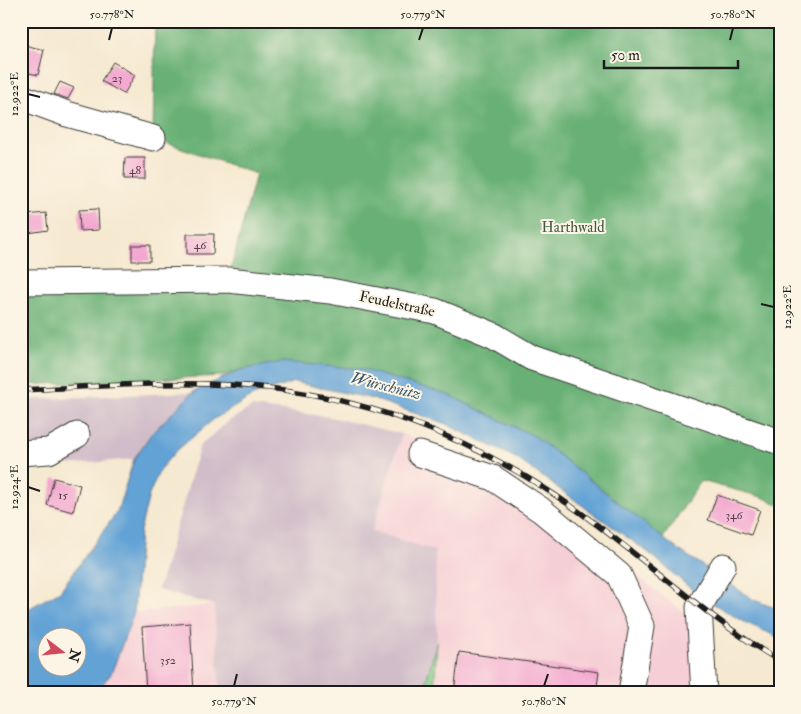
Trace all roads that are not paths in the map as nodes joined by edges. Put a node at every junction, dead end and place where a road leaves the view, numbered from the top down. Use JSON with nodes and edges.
{"nodes":[{"id":1,"x":21,"y":97,"type":"edge"},
{"id":2,"x":153,"y":138,"type":"dead end"},
{"id":3,"x":21,"y":282,"type":"edge"},
{"id":4,"x":77,"y":435,"type":"dead end"},
{"id":5,"x":780,"y":442,"type":"edge"},
{"id":6,"x":21,"y":453,"type":"edge"},
{"id":7,"x":420,"y":454,"type":"dead end"},
{"id":8,"x":723,"y":566,"type":"dead end"},
{"id":9,"x":631,"y":693,"type":"edge"},
{"id":10,"x":704,"y":693,"type":"edge"}],
"edges":[{"from":1,"to":2,"type":"street"},
{"from":3,"to":5,"type":"street","name":"Feudelstraße"},
{"from":4,"to":6,"type":"street"},
{"from":7,"to":9,"type":"street"},
{"from":8,"to":10,"type":"street"}]}
